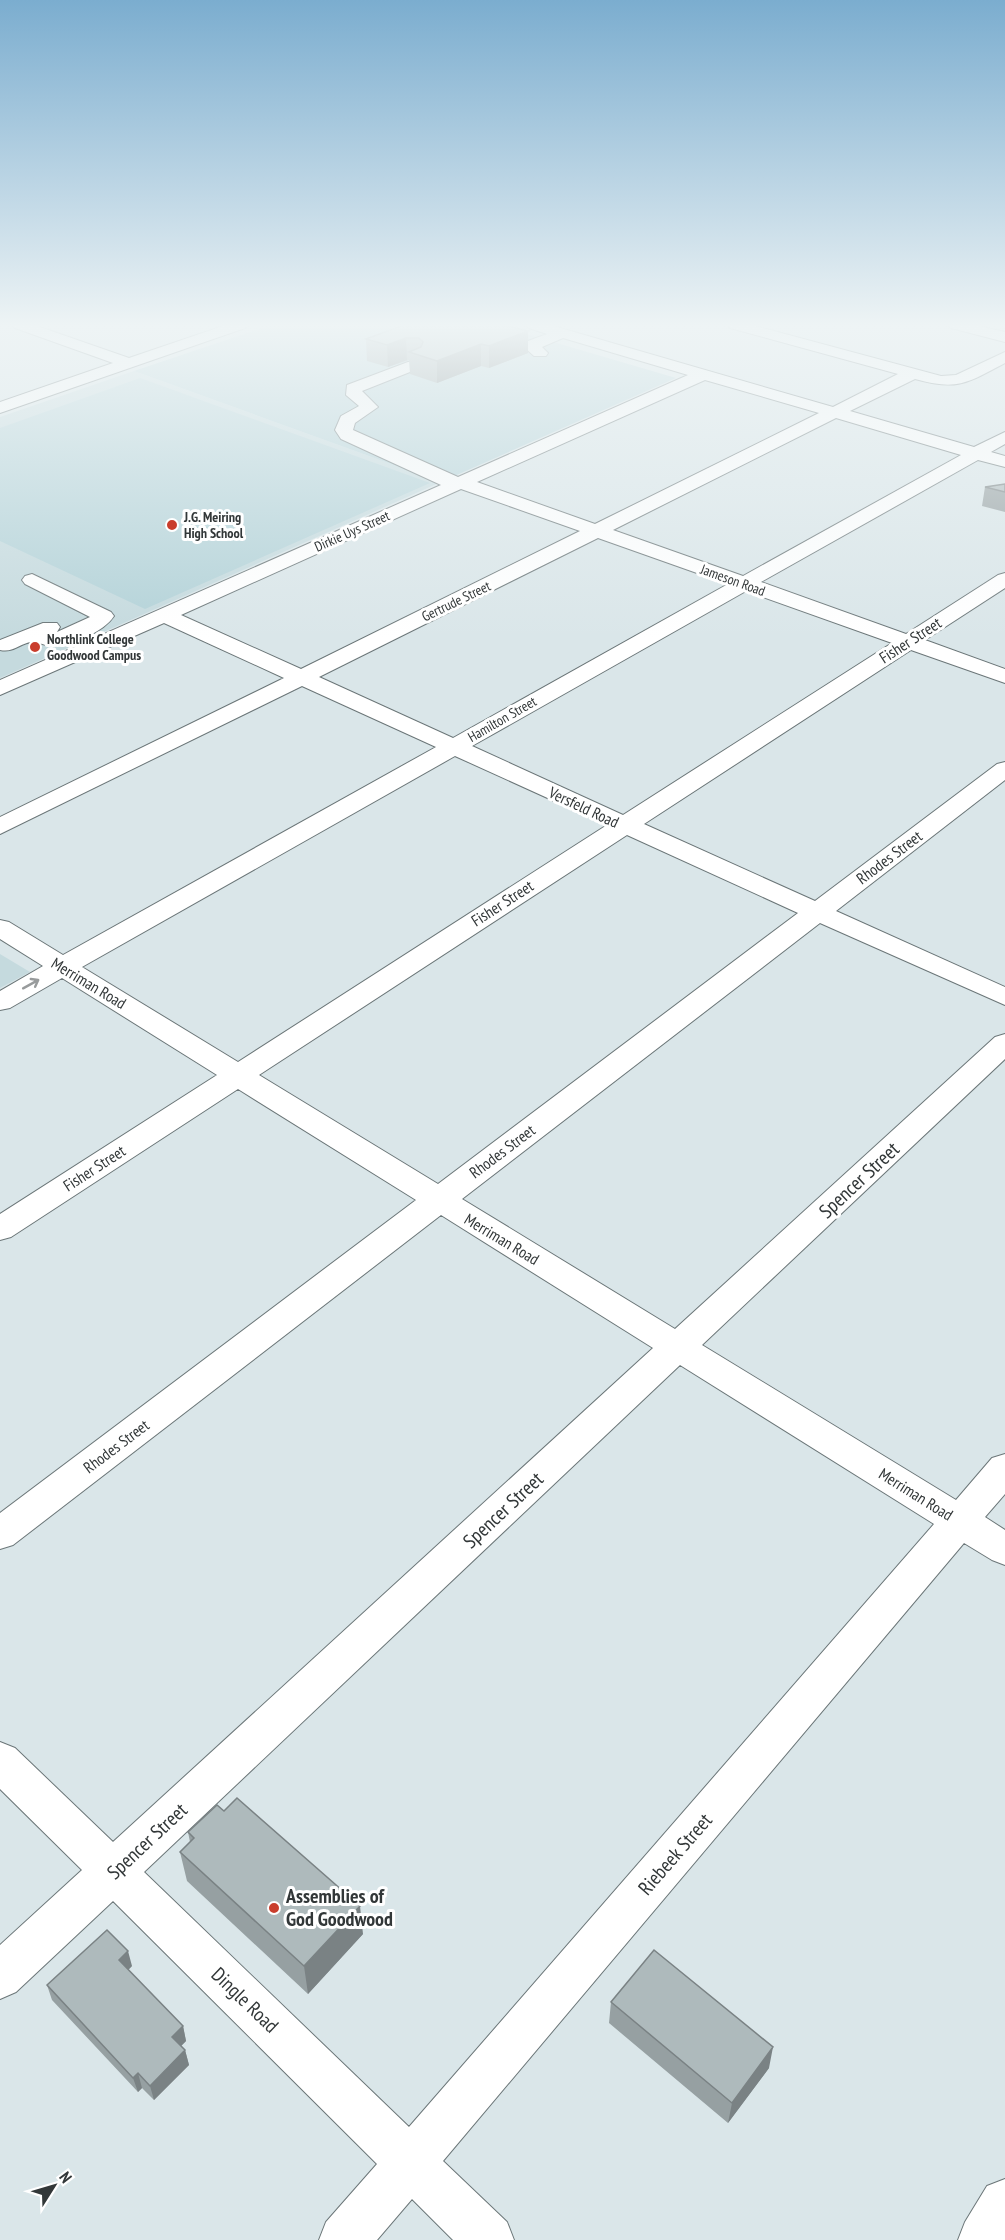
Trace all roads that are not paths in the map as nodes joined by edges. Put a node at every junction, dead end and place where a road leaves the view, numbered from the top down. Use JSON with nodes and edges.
{"nodes":[{"id":1,"x":344,"y":430,"type":"edge"},
{"id":2,"x":582,"y":430,"type":"edge"},
{"id":3,"x":801,"y":430,"type":"edge"},
{"id":4,"x":891,"y":430,"type":"edge"},
{"id":5,"x":1005,"y":437,"type":"edge"},
{"id":6,"x":975,"y":454,"type":"junction"},
{"id":7,"x":1005,"y":462,"type":"edge"},
{"id":8,"x":462,"y":483,"type":"junction"},
{"id":9,"x":597,"y":531,"type":"junction"},
{"id":10,"x":1005,"y":579,"type":"edge"},
{"id":11,"x":32,"y":580,"type":"dead end"},
{"id":12,"x":743,"y":583,"type":"junction"},
{"id":13,"x":164,"y":615,"type":"junction"},
{"id":14,"x":907,"y":642,"type":"junction"},
{"id":15,"x":4,"y":643,"type":"edge"},
{"id":16,"x":51,"y":665,"type":"junction"},
{"id":17,"x":1005,"y":676,"type":"edge"},
{"id":18,"x":300,"y":678,"type":"junction"},
{"id":19,"x":0,"y":688,"type":"edge"},
{"id":20,"x":454,"y":747,"type":"junction"},
{"id":21,"x":1005,"y":770,"type":"edge"},
{"id":22,"x":624,"y":825,"type":"junction"},
{"id":23,"x":0,"y":827,"type":"edge"},
{"id":24,"x":818,"y":912,"type":"junction"},
{"id":25,"x":0,"y":928,"type":"edge"},
{"id":26,"x":63,"y":966,"type":"junction"},
{"id":27,"x":1005,"y":997,"type":"edge"},
{"id":28,"x":0,"y":1002,"type":"edge"},
{"id":29,"x":1005,"y":1043,"type":"edge"},
{"id":30,"x":238,"y":1074,"type":"junction"},
{"id":31,"x":438,"y":1200,"type":"junction"},
{"id":32,"x":0,"y":1229,"type":"edge"},
{"id":33,"x":680,"y":1347,"type":"junction"},
{"id":34,"x":1005,"y":1468,"type":"edge"},
{"id":35,"x":960,"y":1521,"type":"junction"},
{"id":36,"x":0,"y":1534,"type":"edge"},
{"id":37,"x":1005,"y":1549,"type":"edge"},
{"id":38,"x":0,"y":1761,"type":"edge"},
{"id":39,"x":113,"y":1872,"type":"junction"},
{"id":40,"x":0,"y":1976,"type":"edge"},
{"id":41,"x":410,"y":2162,"type":"junction"},
{"id":42,"x":1005,"y":2204,"type":"edge"},
{"id":43,"x":344,"y":2240,"type":"edge"},
{"id":44,"x":489,"y":2240,"type":"edge"},
{"id":45,"x":982,"y":2240,"type":"edge"}],
"edges":[{"from":1,"to":8,"type":"street","name":"Jameson Road"},
{"from":2,"to":8,"type":"street","name":"Dirkie Uys Street"},
{"from":3,"to":9,"type":"street","name":"Gertrude Street"},
{"from":4,"to":6,"type":"street"},
{"from":5,"to":6,"type":"street","name":"Hamilton Street"},
{"from":6,"to":7,"type":"street"},
{"from":6,"to":12,"type":"street","name":"Hamilton Street"},
{"from":8,"to":9,"type":"street","name":"Jameson Road"},
{"from":8,"to":13,"type":"street","name":"Dirkie Uys Street"},
{"from":9,"to":12,"type":"street","name":"Jameson Road"},
{"from":9,"to":18,"type":"street","name":"Gertrude Street"},
{"from":10,"to":14,"type":"street","name":"Fisher Street"},
{"from":11,"to":15,"type":"street"},
{"from":12,"to":14,"type":"street","name":"Jameson Road"},
{"from":12,"to":20,"type":"street","name":"Hamilton Street"},
{"from":13,"to":16,"type":"street","name":"Dirkie Uys Street"},
{"from":13,"to":18,"type":"street","name":"Versfeld Road"},
{"from":14,"to":17,"type":"street","name":"Jameson Road"},
{"from":14,"to":22,"type":"street","name":"Fisher Street"},
{"from":15,"to":16,"type":"street"},
{"from":16,"to":19,"type":"street","name":"Dirkie Uys Street"},
{"from":18,"to":20,"type":"street","name":"Versfeld Road"},
{"from":18,"to":23,"type":"street","name":"Gertrude Street"},
{"from":20,"to":22,"type":"street","name":"Versfeld Road"},
{"from":20,"to":26,"type":"street","name":"Hamilton Street"},
{"from":21,"to":24,"type":"street","name":"Rhodes Street"},
{"from":22,"to":24,"type":"street","name":"Versfeld Road"},
{"from":22,"to":30,"type":"street","name":"Fisher Street"},
{"from":24,"to":27,"type":"street","name":"Versfeld Road"},
{"from":24,"to":31,"type":"street","name":"Rhodes Street"},
{"from":25,"to":26,"type":"street","name":"Merriman Road"},
{"from":28,"to":26,"type":"street","name":"Hamilton Street","one_way":true},
{"from":26,"to":30,"type":"street","name":"Merriman Road"},
{"from":29,"to":33,"type":"street","name":"Spencer Street"},
{"from":30,"to":31,"type":"street","name":"Merriman Road"},
{"from":30,"to":32,"type":"street","name":"Fisher Street"},
{"from":31,"to":33,"type":"street","name":"Merriman Road"},
{"from":31,"to":36,"type":"street","name":"Rhodes Street"},
{"from":33,"to":35,"type":"street","name":"Merriman Road"},
{"from":33,"to":39,"type":"street","name":"Spencer Street"},
{"from":34,"to":35,"type":"street","name":"Riebeek Street"},
{"from":35,"to":37,"type":"street","name":"Merriman Road"},
{"from":35,"to":41,"type":"street","name":"Riebeek Street"},
{"from":38,"to":39,"type":"street","name":"Dingle Road"},
{"from":39,"to":40,"type":"street","name":"Spencer Street"},
{"from":39,"to":41,"type":"street","name":"Dingle Road"},
{"from":41,"to":43,"type":"street","name":"Riebeek Street"},
{"from":41,"to":44,"type":"street","name":"Dingle Road"},
{"from":42,"to":45,"type":"street"}]}
